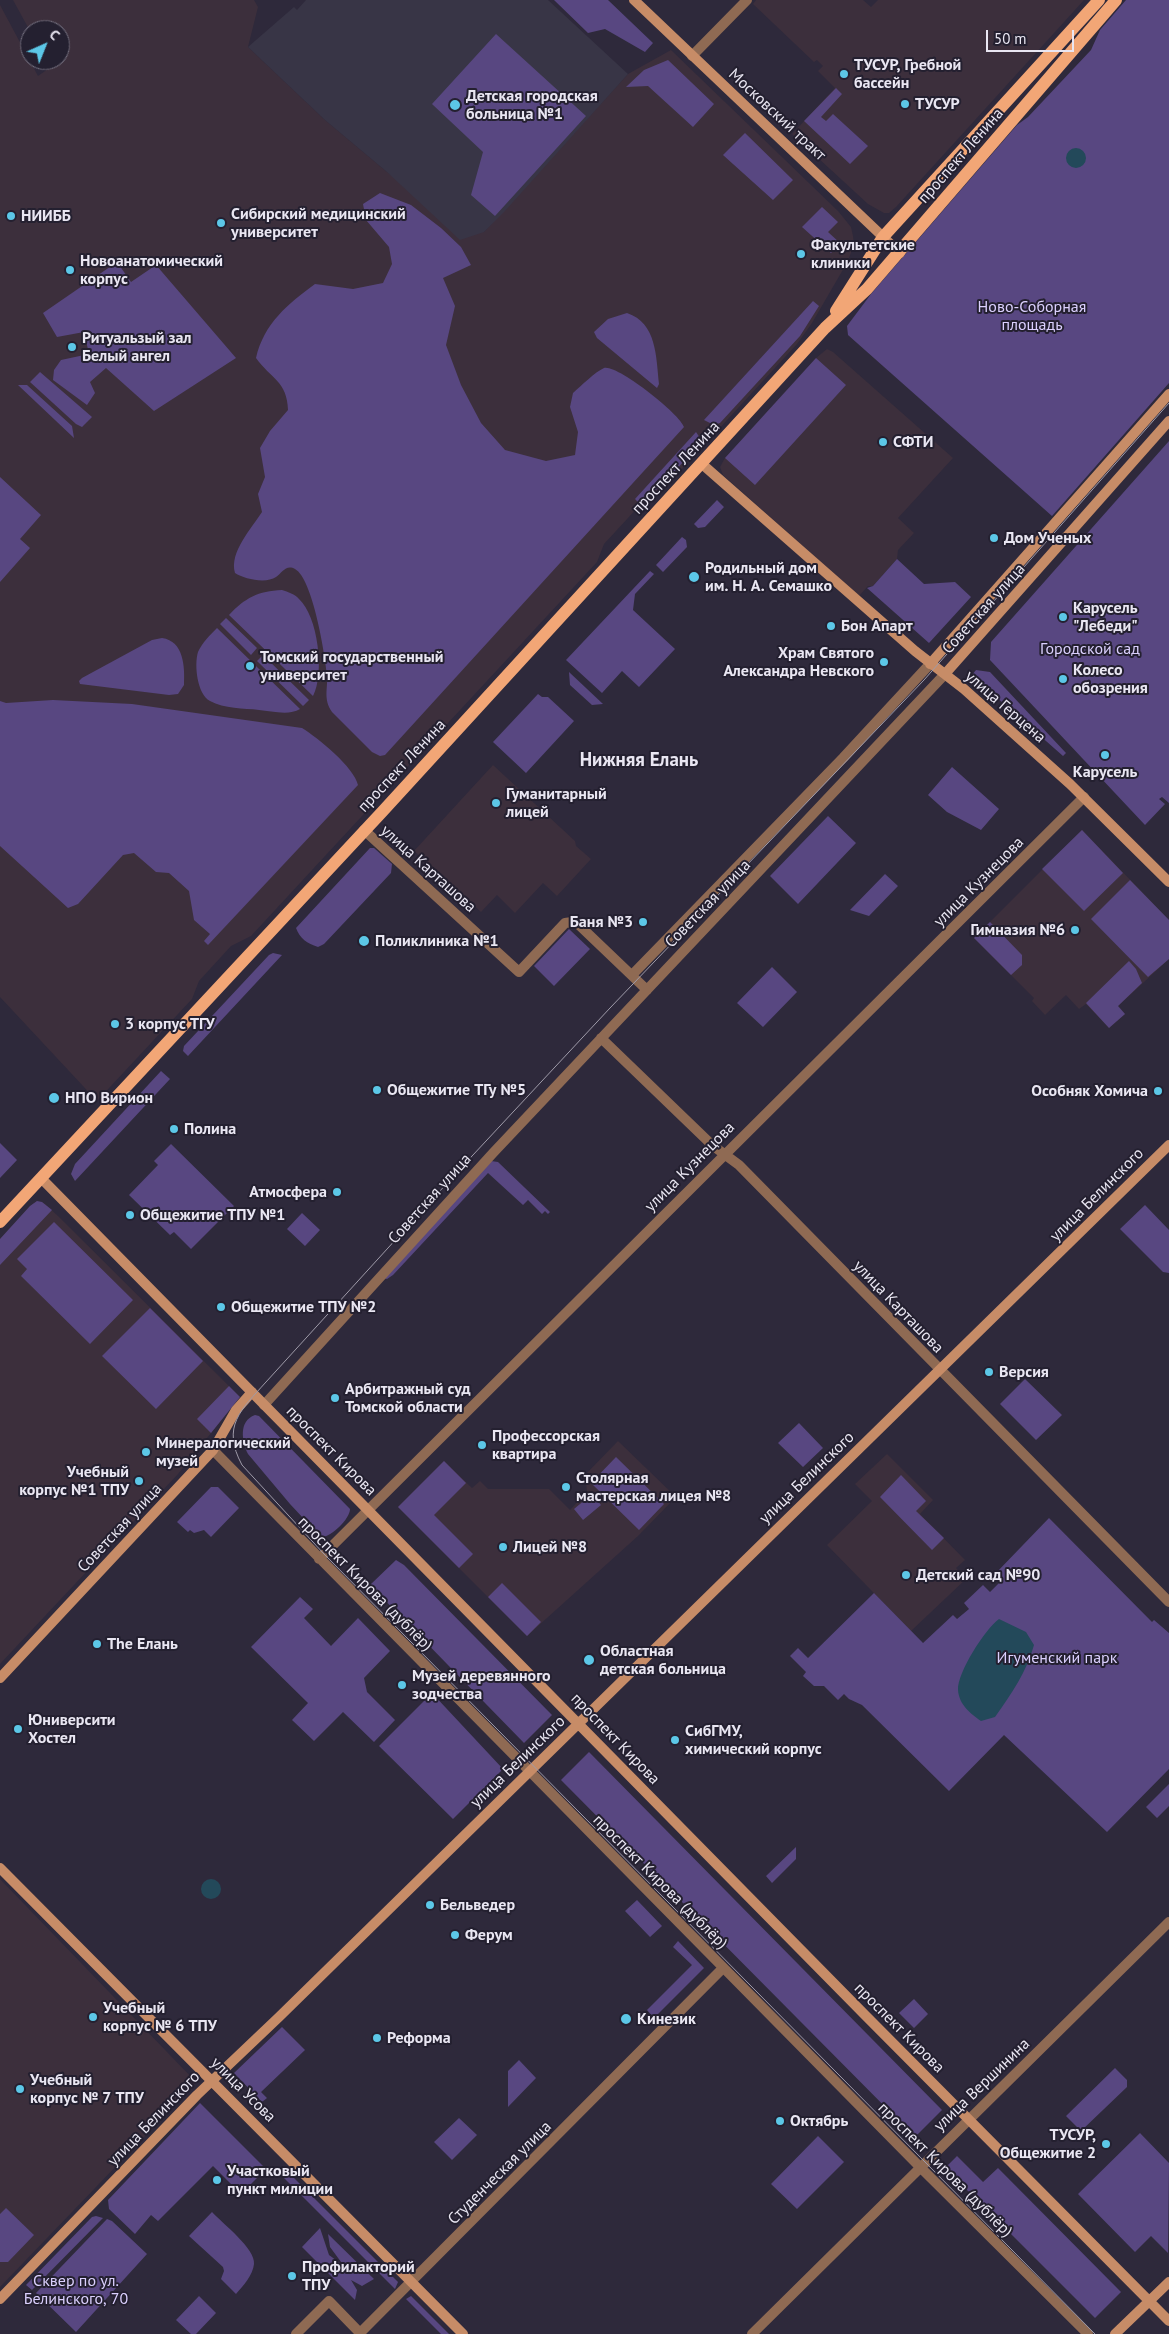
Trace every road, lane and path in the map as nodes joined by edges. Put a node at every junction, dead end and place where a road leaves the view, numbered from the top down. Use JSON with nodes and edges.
{"nodes":[{"id":1,"x":634,"y":0,"type":"edge"},
{"id":2,"x":747,"y":0,"type":"edge"},
{"id":3,"x":1099,"y":0,"type":"edge"},
{"id":4,"x":1116,"y":0,"type":"edge"},
{"id":5,"x":692,"y":56,"type":"junction"},
{"id":6,"x":883,"y":237,"type":"junction"},
{"id":7,"x":900,"y":252,"type":"junction"},
{"id":8,"x":825,"y":328,"type":"junction"},
{"id":9,"x":1169,"y":394,"type":"edge"},
{"id":10,"x":1169,"y":421,"type":"edge"},
{"id":11,"x":702,"y":464,"type":"junction"},
{"id":12,"x":930,"y":664,"type":"junction"},
{"id":13,"x":945,"y":674,"type":"junction"},
{"id":14,"x":1084,"y":797,"type":"junction"},
{"id":15,"x":364,"y":830,"type":"junction"},
{"id":16,"x":1169,"y":882,"type":"edge"},
{"id":17,"x":632,"y":975,"type":"junction"},
{"id":18,"x":647,"y":990,"type":"junction"},
{"id":19,"x":601,"y":1038,"type":"junction"},
{"id":20,"x":1169,"y":1145,"type":"edge"},
{"id":21,"x":724,"y":1154,"type":"junction"},
{"id":22,"x":41,"y":1178,"type":"junction"},
{"id":23,"x":0,"y":1222,"type":"edge"},
{"id":24,"x":939,"y":1370,"type":"junction"},
{"id":25,"x":252,"y":1392,"type":"junction"},
{"id":26,"x":264,"y":1405,"type":"junction"},
{"id":27,"x":213,"y":1450,"type":"junction"},
{"id":28,"x":367,"y":1509,"type":"junction"},
{"id":29,"x":319,"y":1559,"type":"junction"},
{"id":30,"x":1169,"y":1602,"type":"edge"},
{"id":31,"x":0,"y":1678,"type":"edge"},
{"id":32,"x":579,"y":1724,"type":"junction"},
{"id":33,"x":530,"y":1771,"type":"junction"},
{"id":34,"x":0,"y":1868,"type":"edge"},
{"id":35,"x":1169,"y":1922,"type":"edge"},
{"id":36,"x":723,"y":1968,"type":"junction"},
{"id":37,"x":213,"y":2080,"type":"junction"},
{"id":38,"x":969,"y":2119,"type":"junction"},
{"id":39,"x":920,"y":2167,"type":"junction"},
{"id":40,"x":412,"y":2282,"type":"junction"},
{"id":41,"x":1169,"y":2282,"type":"edge"},
{"id":42,"x":0,"y":2299,"type":"edge"},
{"id":43,"x":1149,"y":2301,"type":"junction"},
{"id":44,"x":1169,"y":2321,"type":"edge"},
{"id":45,"x":296,"y":2334,"type":"edge"},
{"id":46,"x":463,"y":2334,"type":"edge"},
{"id":47,"x":752,"y":2334,"type":"edge"},
{"id":48,"x":1088,"y":2334,"type":"edge"},
{"id":49,"x":1115,"y":2334,"type":"edge"}],
"edges":[{"from":1,"to":5,"type":"street","name":"Московский тракт"},
{"from":2,"to":5,"type":"street"},
{"from":3,"to":6,"type":"main road","name":"проспект Ленина"},
{"from":4,"to":7,"type":"main road","name":"проспект Ленина"},
{"from":5,"to":6,"type":"street","name":"Московский тракт"},
{"from":6,"to":7,"type":"street","name":"Московский тракт"},
{"from":6,"to":8,"type":"main road","name":"проспект Ленина"},
{"from":7,"to":8,"type":"main road","name":"проспект Ленина"},
{"from":8,"to":11,"type":"main road","name":"проспект Ленина"},
{"from":9,"to":12,"type":"street","name":"Советская улица"},
{"from":10,"to":13,"type":"street","name":"Советская улица"},
{"from":11,"to":12,"type":"street","name":"улица Герцена"},
{"from":11,"to":15,"type":"main road","name":"проспект Ленина"},
{"from":12,"to":13,"type":"street","name":"улица Герцена"},
{"from":12,"to":17,"type":"street","name":"Советская улица"},
{"from":13,"to":14,"type":"street","name":"улица Герцена"},
{"from":13,"to":18,"type":"street","name":"Советская улица"},
{"from":14,"to":16,"type":"street","name":"улица Герцена"},
{"from":14,"to":21,"type":"street","name":"улица Кузнецова"},
{"from":15,"to":17,"type":"street","name":"улица Карташова"},
{"from":15,"to":22,"type":"main road","name":"проспект Ленина"},
{"from":17,"to":18,"type":"street","name":"улица Карташова"},
{"from":18,"to":19,"type":"street","name":"Советская улица"},
{"from":19,"to":21,"type":"street","name":"улица Карташова"},
{"from":19,"to":26,"type":"street","name":"Советская улица"},
{"from":20,"to":24,"type":"street","name":"улица Белинского"},
{"from":21,"to":24,"type":"street","name":"улица Карташова"},
{"from":21,"to":28,"type":"street","name":"улица Кузнецова"},
{"from":22,"to":23,"type":"main road","name":"проспект Ленина"},
{"from":22,"to":25,"type":"street","name":"проспект Кирова"},
{"from":24,"to":30,"type":"street","name":"улица Карташова"},
{"from":24,"to":32,"type":"street","name":"улица Белинского"},
{"from":25,"to":26,"type":"street","name":"проспект Кирова"},
{"from":25,"to":27,"type":"street","name":"Советская улица"},
{"from":26,"to":28,"type":"street","name":"проспект Кирова"},
{"from":27,"to":29,"type":"street","name":"проспект Кирова (дублёр)"},
{"from":27,"to":31,"type":"street","name":"Советская улица"},
{"from":28,"to":29,"type":"street","name":"улица Кузнецова"},
{"from":28,"to":32,"type":"street","name":"проспект Кирова"},
{"from":29,"to":33,"type":"street","name":"проспект Кирова (дублёр)"},
{"from":32,"to":33,"type":"street","name":"улица Белинского"},
{"from":32,"to":38,"type":"street","name":"проспект Кирова"},
{"from":33,"to":36,"type":"street","name":"проспект Кирова (дублёр)"},
{"from":33,"to":37,"type":"street","name":"улица Белинского"},
{"from":34,"to":37,"type":"street","name":"улица Усова"},
{"from":35,"to":38,"type":"street","name":"улица Вершинина"},
{"from":36,"to":39,"type":"street","name":"проспект Кирова (дублёр)"},
{"from":36,"to":40,"type":"street","name":"Студенческая улица"},
{"from":37,"to":40,"type":"street","name":"улица Усова"},
{"from":37,"to":42,"type":"street","name":"улица Белинского"},
{"from":38,"to":39,"type":"street","name":"улица Вершинина"},
{"from":38,"to":43,"type":"street","name":"проспект Кирова"},
{"from":39,"to":47,"type":"street","name":"улица Вершинина"},
{"from":39,"to":48,"type":"street","name":"проспект Кирова (дублёр)"},
{"from":40,"to":45,"type":"street","name":"Студенческая улица"},
{"from":40,"to":46,"type":"street","name":"улица Усова"},
{"from":41,"to":43,"type":"street"},
{"from":43,"to":44,"type":"street","name":"проспект Кирова"},
{"from":43,"to":49,"type":"street"}]}
